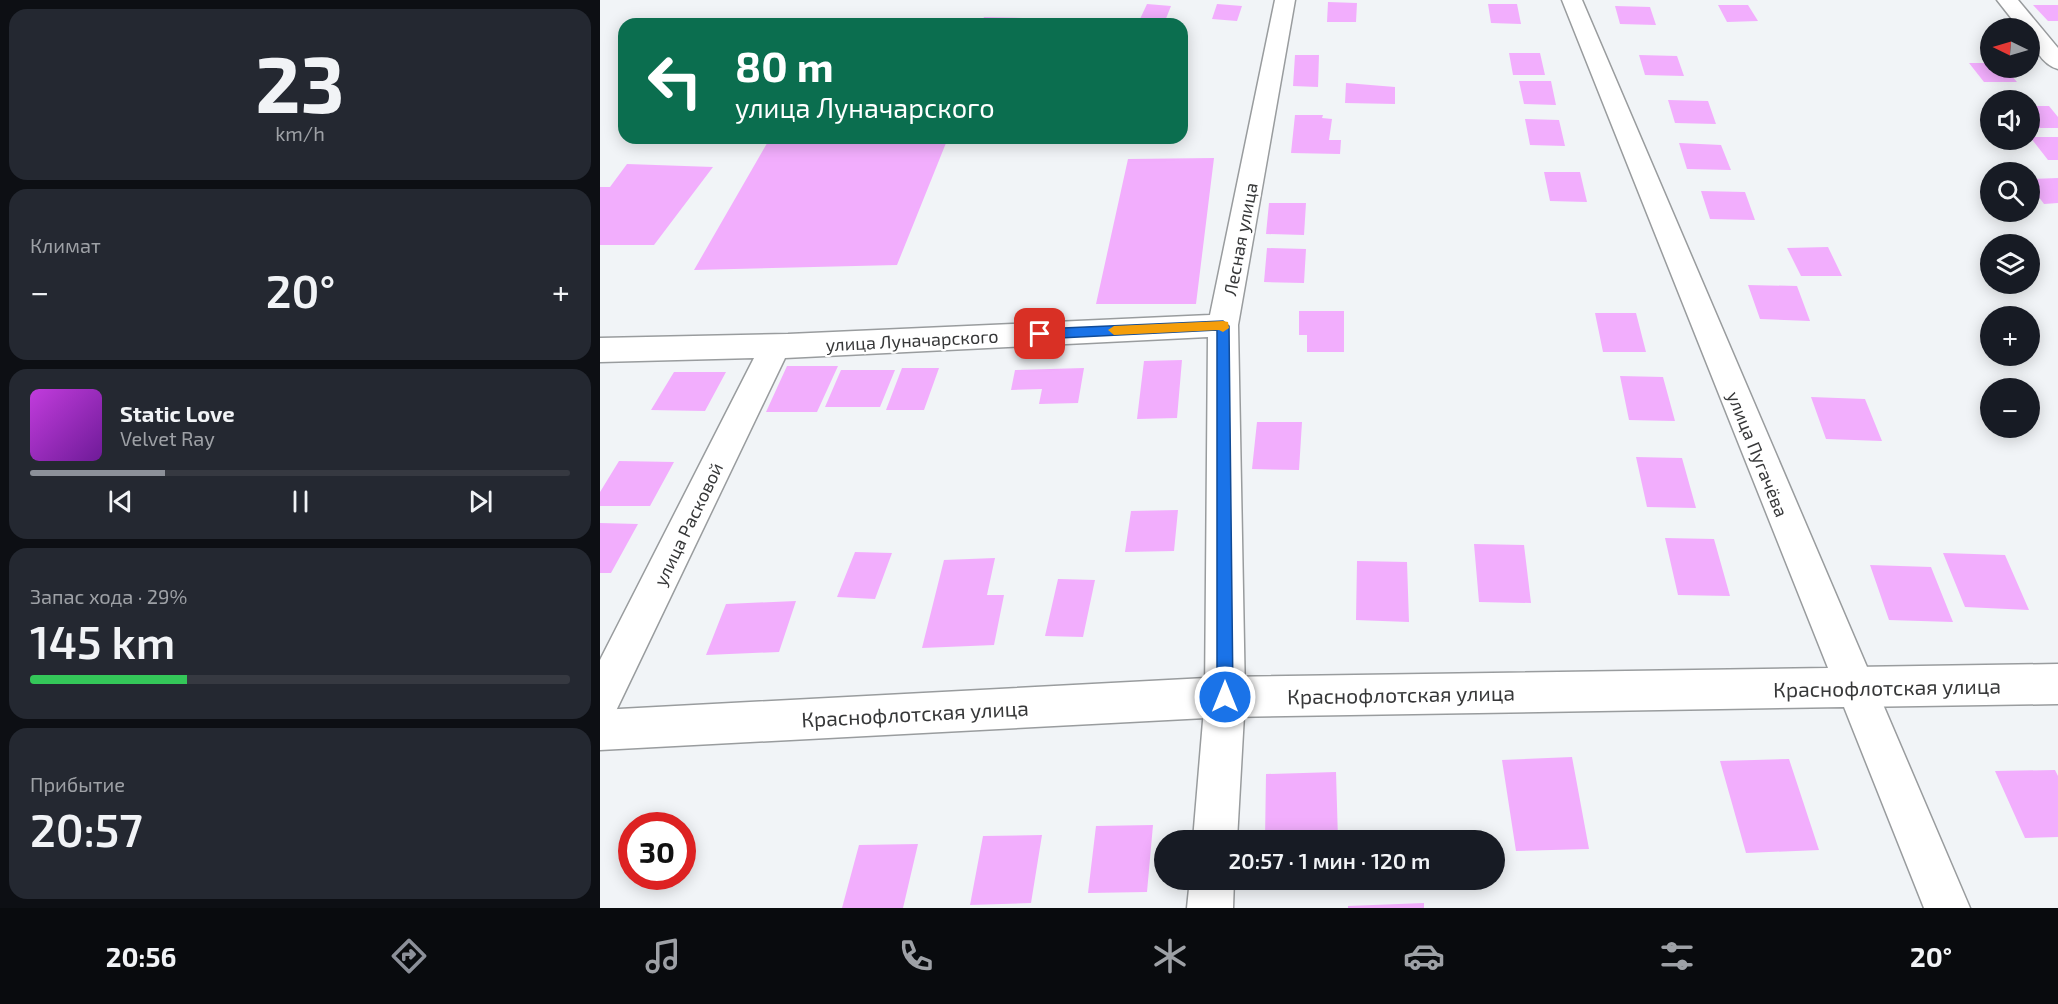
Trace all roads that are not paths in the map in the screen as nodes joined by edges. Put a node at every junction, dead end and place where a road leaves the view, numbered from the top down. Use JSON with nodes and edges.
{"nodes":[{"id":1,"x":1285,"y":0,"type":"edge"},
{"id":2,"x":1572,"y":0,"type":"edge"},
{"id":3,"x":2007,"y":0,"type":"edge"},
{"id":4,"x":2058,"y":62,"type":"edge"},
{"id":5,"x":1223,"y":326,"type":"junction"},
{"id":6,"x":775,"y":346,"type":"junction"},
{"id":7,"x":600,"y":350,"type":"edge"},
{"id":8,"x":2058,"y":684,"type":"edge"},
{"id":9,"x":1854,"y":687,"type":"junction"},
{"id":10,"x":1225,"y":697,"type":"junction"},
{"id":11,"x":600,"y":701,"type":"edge"},
{"id":12,"x":600,"y":730,"type":"edge"},
{"id":13,"x":1216,"y":830,"type":"edge"},
{"id":14,"x":1211,"y":890,"type":"edge"},
{"id":15,"x":1210,"y":908,"type":"edge"},
{"id":16,"x":1947,"y":908,"type":"edge"}],
"edges":[{"from":1,"to":5,"type":"street","name":"Лесная улица"},
{"from":2,"to":9,"type":"street","name":"улица Пугачёва"},
{"from":3,"to":4,"type":"street"},
{"from":5,"to":6,"type":"street","name":"улица Луначарского"},
{"from":5,"to":10,"type":"street","name":"Лесная улица"},
{"from":6,"to":7,"type":"street","name":"улица Луначарского"},
{"from":6,"to":11,"type":"street","name":"улица Расковой"},
{"from":8,"to":9,"type":"street","name":"Краснофлотская улица"},
{"from":9,"to":10,"type":"street","name":"Краснофлотская улица"},
{"from":9,"to":16,"type":"street","name":"улица Пугачёва"},
{"from":10,"to":12,"type":"street","name":"Краснофлотская улица"},
{"from":10,"to":13,"type":"street","name":"Лесная улица"},
{"from":14,"to":15,"type":"street"}]}
